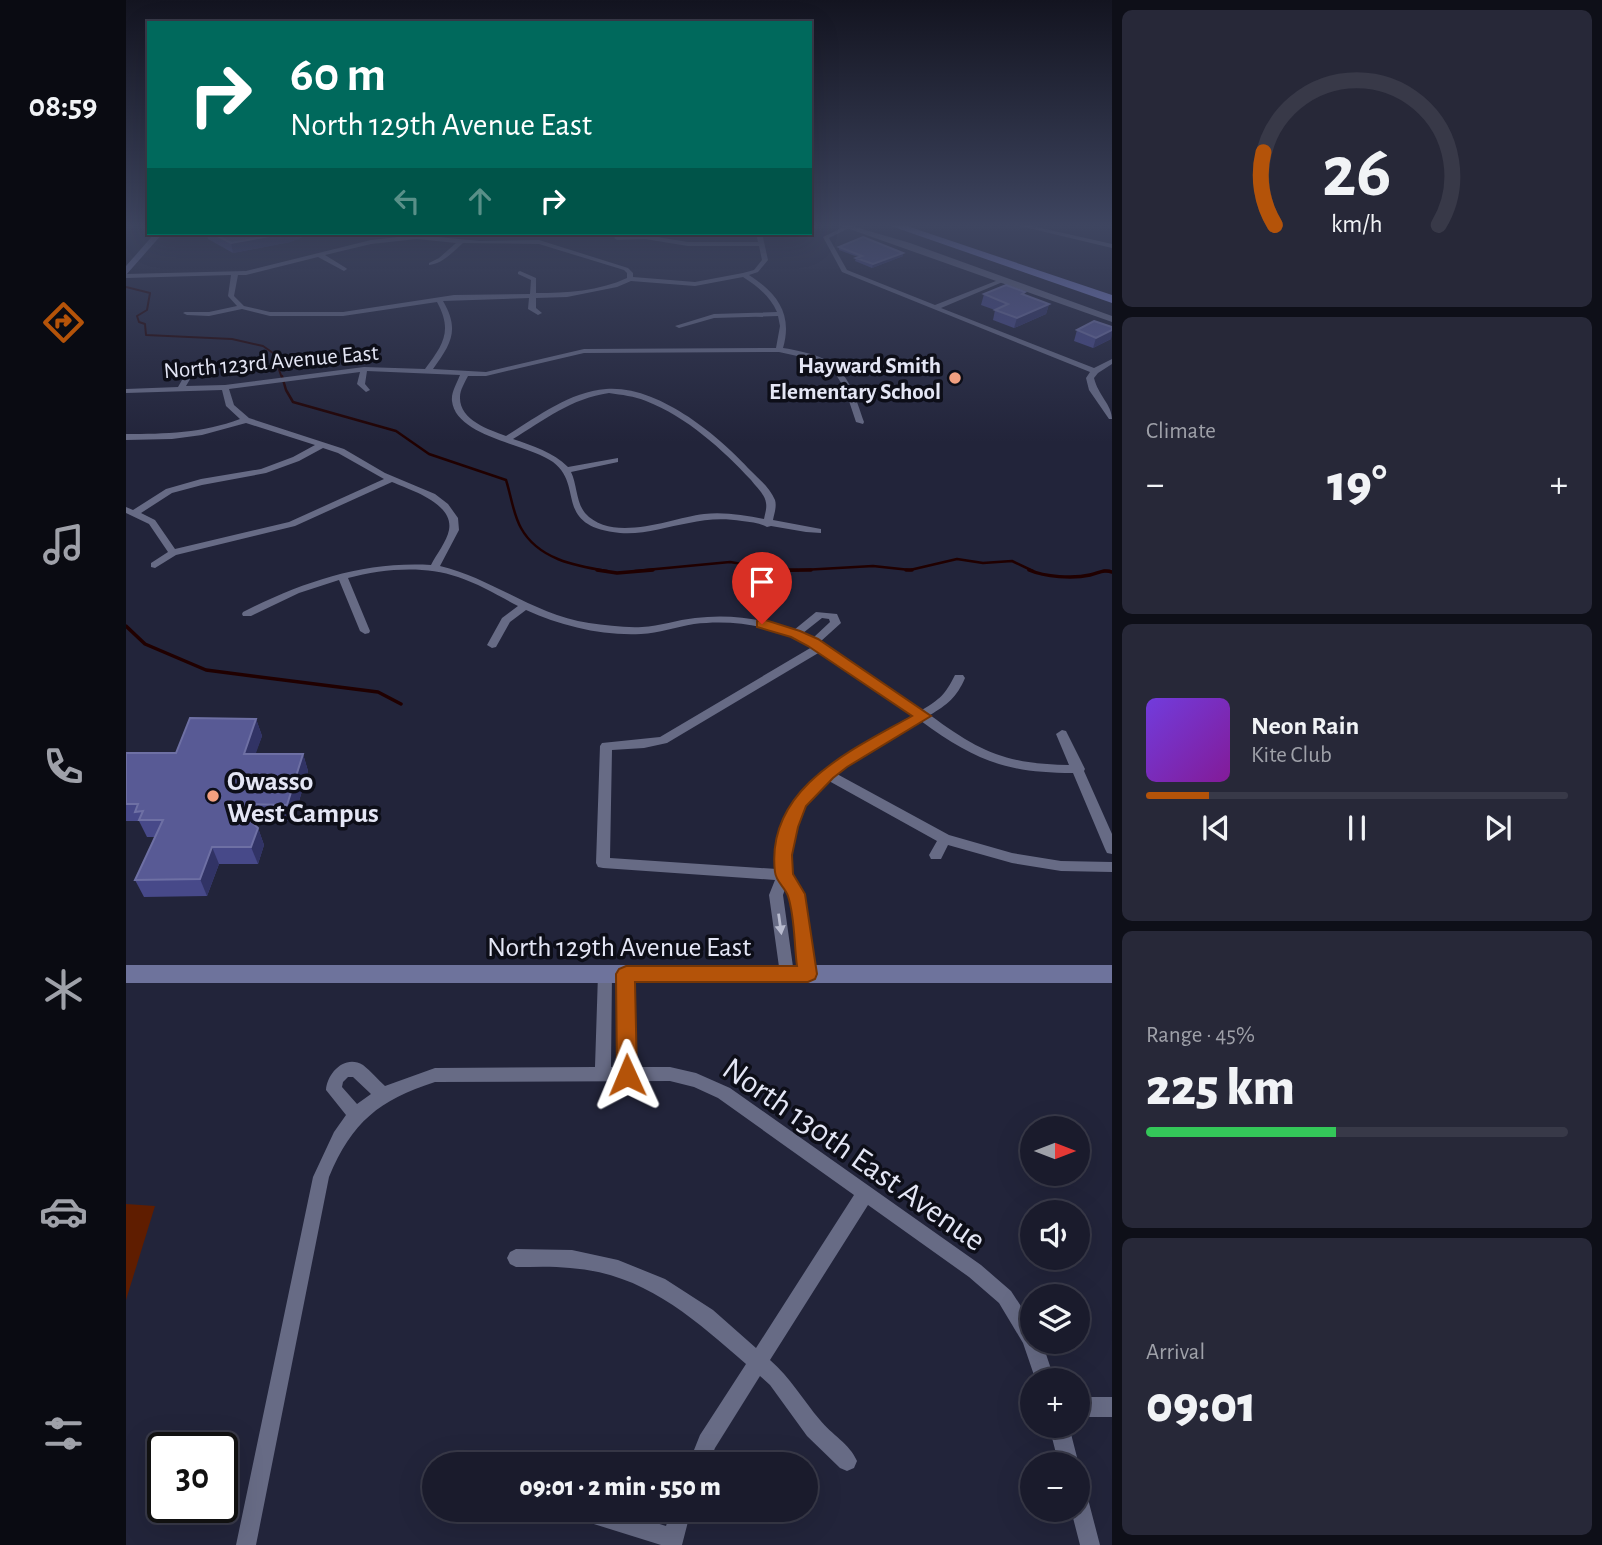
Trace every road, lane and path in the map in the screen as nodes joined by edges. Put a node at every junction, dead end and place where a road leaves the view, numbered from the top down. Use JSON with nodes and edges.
{"nodes":[{"id":1,"x":233,"y":298,"type":"edge"},
{"id":2,"x":383,"y":298,"type":"dead end"},
{"id":3,"x":467,"y":298,"type":"edge"},
{"id":4,"x":533,"y":298,"type":"edge"},
{"id":5,"x":772,"y":298,"type":"edge"},
{"id":6,"x":909,"y":298,"type":"edge"},
{"id":7,"x":961,"y":298,"type":"edge"},
{"id":8,"x":1054,"y":298,"type":"edge"},
{"id":9,"x":439,"y":299,"type":"junction"},
{"id":10,"x":303,"y":303,"type":"dead end"},
{"id":11,"x":242,"y":307,"type":"junction"},
{"id":12,"x":390,"y":309,"type":"junction"},
{"id":13,"x":935,"y":309,"type":"junction"},
{"id":14,"x":187,"y":313,"type":"dead end"},
{"id":15,"x":538,"y":313,"type":"dead end"},
{"id":16,"x":779,"y":314,"type":"junction"},
{"id":17,"x":297,"y":315,"type":"junction"},
{"id":18,"x":1112,"y":319,"type":"edge"},
{"id":19,"x":679,"y":326,"type":"dead end"},
{"id":20,"x":779,"y":350,"type":"junction"},
{"id":21,"x":1112,"y":361,"type":"edge"},
{"id":22,"x":202,"y":363,"type":"dead end"},
{"id":23,"x":364,"y":369,"type":"junction"},
{"id":24,"x":1095,"y":371,"type":"junction"},
{"id":25,"x":427,"y":372,"type":"junction"},
{"id":26,"x":464,"y":375,"type":"junction"},
{"id":27,"x":225,"y":387,"type":"junction"},
{"id":28,"x":180,"y":390,"type":"junction"},
{"id":29,"x":366,"y":390,"type":"dead end"},
{"id":30,"x":126,"y":391,"type":"edge"},
{"id":31,"x":1112,"y":417,"type":"edge"},
{"id":32,"x":246,"y":420,"type":"junction"},
{"id":33,"x":860,"y":422,"type":"dead end"},
{"id":34,"x":126,"y":437,"type":"edge"},
{"id":35,"x":507,"y":439,"type":"junction"},
{"id":36,"x":324,"y":444,"type":"junction"},
{"id":37,"x":615,"y":460,"type":"dead end"},
{"id":38,"x":568,"y":470,"type":"junction"},
{"id":39,"x":390,"y":480,"type":"junction"},
{"id":40,"x":130,"y":512,"type":"edge"},
{"id":41,"x":767,"y":524,"type":"junction"},
{"id":42,"x":818,"y":530,"type":"dead end"},
{"id":43,"x":173,"y":553,"type":"junction"},
{"id":44,"x":155,"y":565,"type":"dead end"},
{"id":45,"x":434,"y":568,"type":"junction"},
{"id":46,"x":343,"y":578,"type":"junction"},
{"id":47,"x":525,"y":606,"type":"junction"},
{"id":48,"x":247,"y":614,"type":"dead end"},
{"id":49,"x":365,"y":631,"type":"dead end"},
{"id":50,"x":796,"y":634,"type":"junction"},
{"id":51,"x":492,"y":645,"type":"dead end"},
{"id":52,"x":817,"y":645,"type":"junction"},
{"id":53,"x":959,"y":678,"type":"dead end"},
{"id":54,"x":923,"y":716,"type":"junction"},
{"id":55,"x":1062,"y":734,"type":"dead end"},
{"id":56,"x":1079,"y":769,"type":"junction"},
{"id":57,"x":827,"y":774,"type":"junction"},
{"id":58,"x":945,"y":839,"type":"junction"},
{"id":59,"x":1112,"y":849,"type":"edge"},
{"id":60,"x":936,"y":855,"type":"dead end"},
{"id":61,"x":1112,"y":867,"type":"edge"},
{"id":62,"x":784,"y":875,"type":"junction"},
{"id":63,"x":126,"y":974,"type":"edge"},
{"id":64,"x":615,"y":974,"type":"junction"},
{"id":65,"x":797,"y":974,"type":"junction"},
{"id":66,"x":1112,"y":974,"type":"edge"},
{"id":67,"x":603,"y":1075,"type":"junction"},
{"id":68,"x":627,"y":1075,"type":"junction"},
{"id":69,"x":864,"y":1195,"type":"junction"},
{"id":70,"x":516,"y":1258,"type":"dead end"},
{"id":71,"x":758,"y":1361,"type":"junction"},
{"id":72,"x":1041,"y":1368,"type":"edge"},
{"id":73,"x":1090,"y":1407,"type":"edge"},
{"id":74,"x":1112,"y":1407,"type":"edge"},
{"id":75,"x":704,"y":1452,"type":"edge"},
{"id":76,"x":847,"y":1461,"type":"dead end"},
{"id":77,"x":616,"y":1522,"type":"edge"},
{"id":78,"x":678,"y":1522,"type":"edge"},
{"id":79,"x":1084,"y":1522,"type":"edge"},
{"id":80,"x":672,"y":1541,"type":"edge"},
{"id":81,"x":246,"y":1545,"type":"edge"},
{"id":82,"x":1090,"y":1545,"type":"edge"}],
"edges":[{"from":1,"to":11,"type":"street"},
{"from":2,"to":12,"type":"street"},
{"from":3,"to":9,"type":"street"},
{"from":4,"to":15,"type":"street"},
{"from":5,"to":16,"type":"street"},
{"from":6,"to":13,"type":"street"},
{"from":7,"to":13,"type":"street"},
{"from":8,"to":18,"type":"street"},
{"from":9,"to":12,"type":"street"},
{"from":9,"to":25,"type":"street"},
{"from":10,"to":17,"type":"street"},
{"from":11,"to":14,"type":"street"},
{"from":11,"to":17,"type":"street"},
{"from":12,"to":17,"type":"street"},
{"from":13,"to":24,"type":"street"},
{"from":16,"to":19,"type":"street"},
{"from":16,"to":20,"type":"street"},
{"from":20,"to":26,"type":"street","name":"North 123rd Avenue East"},
{"from":20,"to":33,"type":"street","name":"North 123rd Avenue East"},
{"from":21,"to":24,"type":"street"},
{"from":22,"to":28,"type":"street"},
{"from":23,"to":25,"type":"street","name":"North 123rd Avenue East"},
{"from":23,"to":27,"type":"street","name":"North 123rd Avenue East"},
{"from":23,"to":29,"type":"street"},
{"from":24,"to":31,"type":"street"},
{"from":25,"to":26,"type":"street","name":"North 123rd Avenue East"},
{"from":26,"to":35,"type":"street"},
{"from":27,"to":28,"type":"street","name":"North 123rd Avenue East"},
{"from":27,"to":32,"type":"street"},
{"from":28,"to":30,"type":"street","name":"North 123rd Avenue East"},
{"from":32,"to":34,"type":"street"},
{"from":32,"to":36,"type":"street"},
{"from":35,"to":38,"type":"street"},
{"from":35,"to":41,"type":"street"},
{"from":36,"to":39,"type":"street"},
{"from":36,"to":40,"type":"street"},
{"from":37,"to":38,"type":"street"},
{"from":38,"to":41,"type":"street"},
{"from":39,"to":43,"type":"street"},
{"from":39,"to":45,"type":"street"},
{"from":40,"to":43,"type":"street"},
{"from":41,"to":42,"type":"street"},
{"from":43,"to":44,"type":"street"},
{"from":45,"to":46,"type":"street"},
{"from":45,"to":47,"type":"street"},
{"from":46,"to":48,"type":"street"},
{"from":46,"to":49,"type":"street"},
{"from":47,"to":50,"type":"street"},
{"from":47,"to":51,"type":"street"},
{"from":50,"to":52,"type":"street"},
{"from":50,"to":52,"type":"street"},
{"from":52,"to":54,"type":"street"},
{"from":52,"to":62,"type":"street"},
{"from":53,"to":54,"type":"street"},
{"from":54,"to":56,"type":"street"},
{"from":54,"to":57,"type":"street"},
{"from":55,"to":56,"type":"street"},
{"from":56,"to":59,"type":"street"},
{"from":57,"to":58,"type":"street"},
{"from":57,"to":62,"type":"street"},
{"from":58,"to":60,"type":"street"},
{"from":58,"to":61,"type":"street"},
{"from":62,"to":65,"type":"street"},
{"from":62,"to":65,"type":"street","one_way":true},
{"from":63,"to":64,"type":"main road","name":"North 129th Avenue East"},
{"from":64,"to":65,"type":"main road","name":"North 129th Avenue East"},
{"from":64,"to":67,"type":"street"},
{"from":64,"to":68,"type":"street"},
{"from":65,"to":66,"type":"main road","name":"North 129th Avenue East"},
{"from":67,"to":68,"type":"street","name":"North 130th East Avenue"},
{"from":67,"to":81,"type":"street","name":"North 130th East Avenue"},
{"from":68,"to":69,"type":"street","name":"North 130th East Avenue"},
{"from":69,"to":71,"type":"street"},
{"from":69,"to":72,"type":"street","name":"North 130th East Avenue"},
{"from":70,"to":71,"type":"street"},
{"from":71,"to":75,"type":"street"},
{"from":71,"to":76,"type":"street"},
{"from":73,"to":74,"type":"street"},
{"from":77,"to":80,"type":"street"},
{"from":78,"to":80,"type":"street"},
{"from":79,"to":82,"type":"street"}]}
